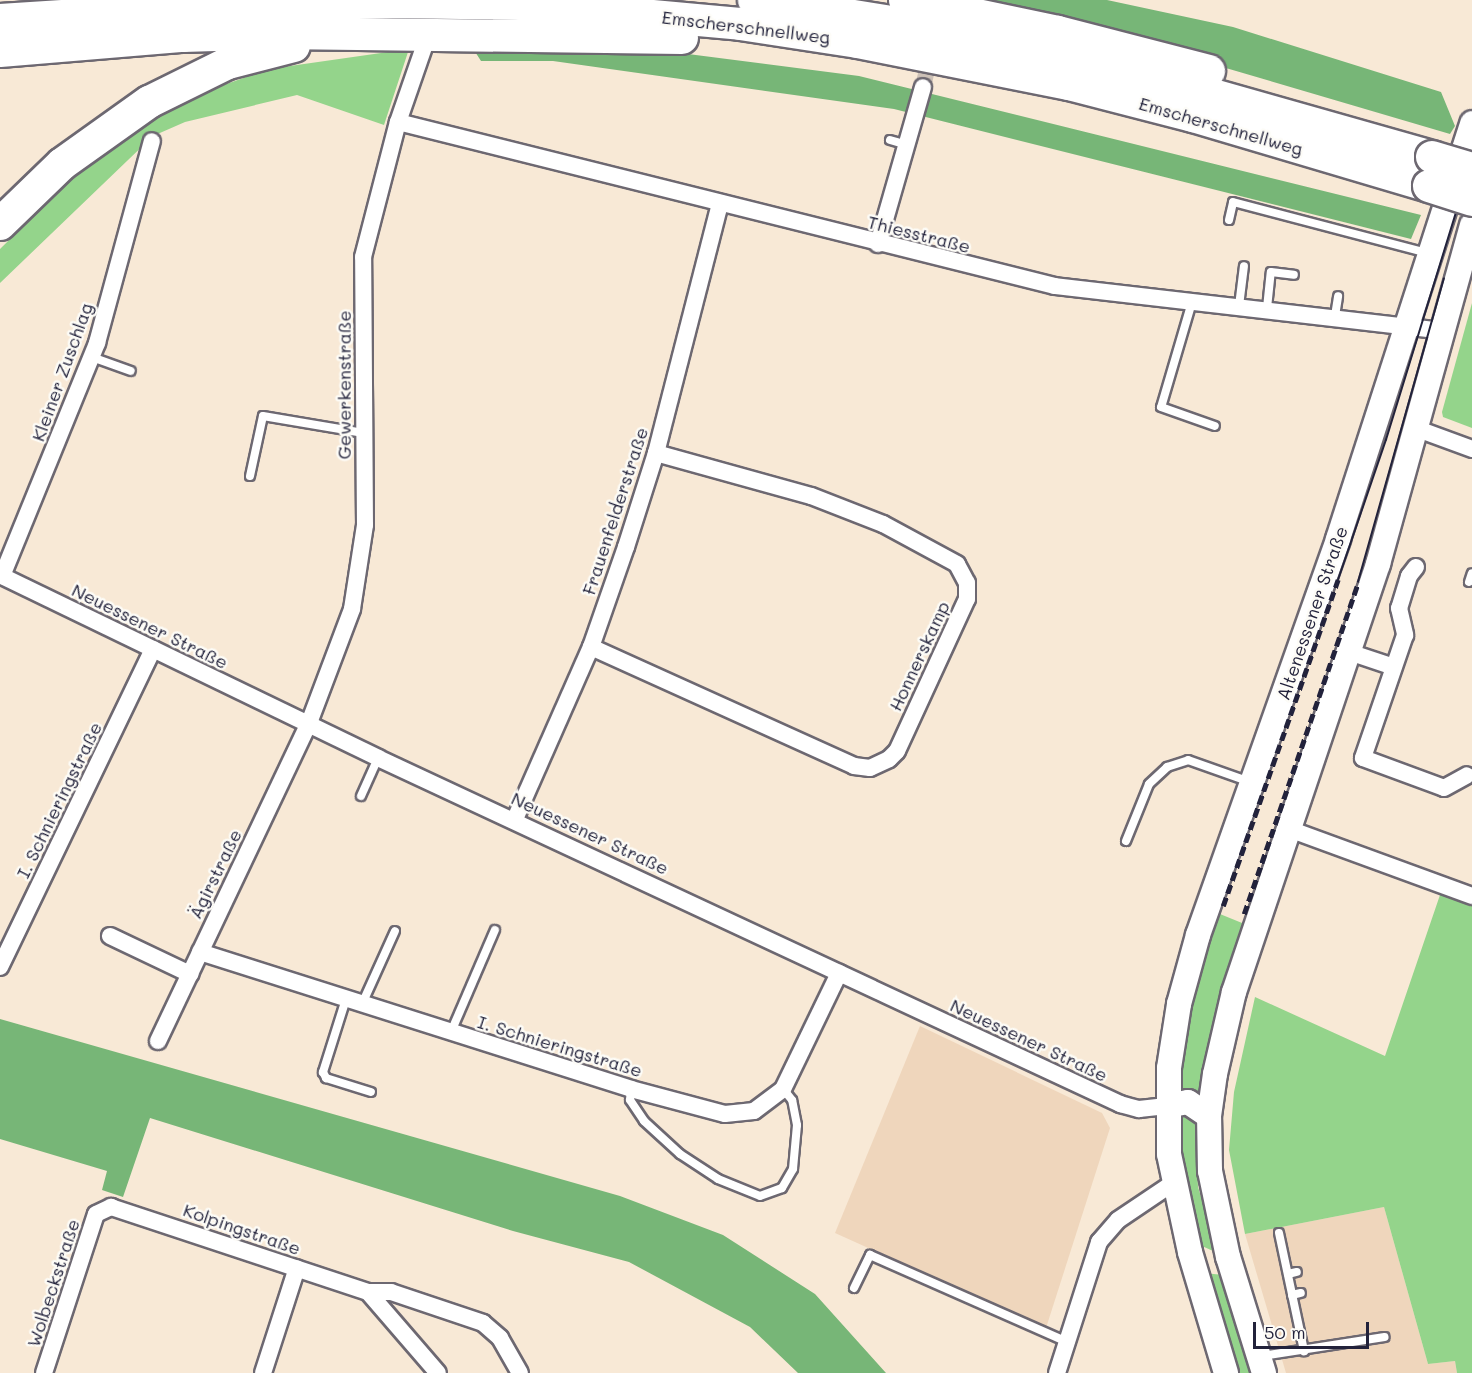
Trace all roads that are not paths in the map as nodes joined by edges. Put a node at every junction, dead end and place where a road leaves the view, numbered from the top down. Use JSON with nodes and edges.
{"nodes":[{"id":1,"x":754,"y":0,"type":"edge"},
{"id":2,"x":905,"y":0,"type":"edge"},
{"id":3,"x":0,"y":20,"type":"edge"},
{"id":4,"x":378,"y":33,"type":"junction"},
{"id":5,"x":424,"y":47,"type":"dead end"},
{"id":6,"x":0,"y":51,"type":"edge"},
{"id":7,"x":978,"y":66,"type":"junction"},
{"id":8,"x":923,"y":87,"type":"tunnel mouth"},
{"id":9,"x":398,"y":122,"type":"junction"},
{"id":10,"x":1472,"y":123,"type":"edge"},
{"id":11,"x":890,"y":140,"type":"dead end"},
{"id":12,"x":152,"y":141,"type":"dead end"},
{"id":13,"x":909,"y":145,"type":"junction"},
{"id":14,"x":1401,"y":147,"type":"junction"},
{"id":15,"x":1472,"y":169,"type":"edge"},
{"id":16,"x":1431,"y":172,"type":"junction"},
{"id":17,"x":1472,"y":200,"type":"edge"},
{"id":18,"x":720,"y":203,"type":"junction"},
{"id":19,"x":1229,"y":220,"type":"dead end"},
{"id":20,"x":0,"y":224,"type":"edge"},
{"id":21,"x":1472,"y":225,"type":"edge"},
{"id":22,"x":878,"y":244,"type":"junction"},
{"id":23,"x":1430,"y":254,"type":"junction"},
{"id":24,"x":1244,"y":266,"type":"dead end"},
{"id":25,"x":1294,"y":275,"type":"dead end"},
{"id":26,"x":1338,"y":296,"type":"dead end"},
{"id":27,"x":1192,"y":301,"type":"junction"},
{"id":28,"x":1239,"y":306,"type":"junction"},
{"id":29,"x":1267,"y":308,"type":"junction"},
{"id":30,"x":1335,"y":316,"type":"junction"},
{"id":31,"x":1408,"y":324,"type":"junction"},
{"id":32,"x":1441,"y":331,"type":"junction"},
{"id":33,"x":92,"y":357,"type":"junction"},
{"id":34,"x":131,"y":371,"type":"dead end"},
{"id":35,"x":1215,"y":426,"type":"dead end"},
{"id":36,"x":1415,"y":428,"type":"junction"},
{"id":37,"x":364,"y":433,"type":"junction"},
{"id":38,"x":1472,"y":449,"type":"edge"},
{"id":39,"x":656,"y":453,"type":"junction"},
{"id":40,"x":250,"y":476,"type":"dead end"},
{"id":41,"x":1416,"y":567,"type":"dead end"},
{"id":42,"x":1,"y":575,"type":"edge"},
{"id":43,"x":591,"y":647,"type":"junction"},
{"id":44,"x":153,"y":649,"type":"junction"},
{"id":45,"x":1349,"y":652,"type":"junction"},
{"id":46,"x":1394,"y":667,"type":"junction"},
{"id":47,"x":309,"y":723,"type":"junction"},
{"id":48,"x":378,"y":758,"type":"junction"},
{"id":49,"x":1467,"y":775,"type":"dead end"},
{"id":50,"x":1254,"y":783,"type":"junction"},
{"id":51,"x":361,"y":796,"type":"dead end"},
{"id":52,"x":515,"y":819,"type":"junction"},
{"id":53,"x":1289,"y":829,"type":"junction"},
{"id":54,"x":1126,"y":841,"type":"dead end"},
{"id":55,"x":1472,"y":896,"type":"edge"},
{"id":56,"x":495,"y":930,"type":"dead end"},
{"id":57,"x":395,"y":932,"type":"dead end"},
{"id":58,"x":110,"y":936,"type":"dead end"},
{"id":59,"x":200,"y":952,"type":"junction"},
{"id":60,"x":0,"y":967,"type":"edge"},
{"id":61,"x":839,"y":973,"type":"junction"},
{"id":62,"x":190,"y":974,"type":"junction"},
{"id":63,"x":354,"y":1001,"type":"junction"},
{"id":64,"x":451,"y":1032,"type":"junction"},
{"id":65,"x":158,"y":1041,"type":"dead end"},
{"id":66,"x":630,"y":1089,"type":"junction"},
{"id":67,"x":783,"y":1089,"type":"junction"},
{"id":68,"x":371,"y":1092,"type":"dead end"},
{"id":69,"x":1167,"y":1106,"type":"junction"},
{"id":70,"x":1209,"y":1116,"type":"junction"},
{"id":71,"x":1173,"y":1183,"type":"junction"},
{"id":72,"x":103,"y":1208,"type":"joint"},
{"id":73,"x":1279,"y":1233,"type":"dead end"},
{"id":74,"x":1190,"y":1252,"type":"junction"},
{"id":75,"x":1228,"y":1257,"type":"junction"},
{"id":76,"x":297,"y":1268,"type":"junction"},
{"id":77,"x":855,"y":1288,"type":"dead end"},
{"id":78,"x":368,"y":1292,"type":"junction"},
{"id":79,"x":1385,"y":1337,"type":"dead end"},
{"id":80,"x":1067,"y":1342,"type":"junction"},
{"id":81,"x":1304,"y":1351,"type":"junction"},
{"id":82,"x":1261,"y":1364,"type":"edge"},
{"id":83,"x":44,"y":1373,"type":"edge"},
{"id":84,"x":263,"y":1373,"type":"edge"},
{"id":85,"x":438,"y":1373,"type":"edge"},
{"id":86,"x":520,"y":1373,"type":"edge"},
{"id":87,"x":1056,"y":1373,"type":"edge"},
{"id":88,"x":1226,"y":1373,"type":"edge"}],
"edges":[{"from":1,"to":14,"type":"highway","name":"Emscherschnellweg"},
{"from":2,"to":14,"type":"highway"},
{"from":3,"to":7,"type":"highway","name":"Emscherschnellweg"},
{"from":4,"to":6,"type":"highway"},
{"from":4,"to":7,"type":"highway"},
{"from":4,"to":20,"type":"highway"},
{"from":5,"to":9,"type":"street","name":"Gewerkenstraße"},
{"from":7,"to":16,"type":"highway","name":"Emscherschnellweg"},
{"from":8,"to":13,"type":"street"},
{"from":9,"to":18,"type":"street","name":"Thiesstraße"},
{"from":9,"to":37,"type":"street","name":"Gewerkenstraße"},
{"from":10,"to":23,"type":"main road","name":"Altenessener Straße"},
{"from":11,"to":13,"type":"lane"},
{"from":12,"to":33,"type":"street","name":"Kleiner Zuschlag"},
{"from":13,"to":22,"type":"street"},
{"from":14,"to":16,"type":"highway","name":"Emscherschnellweg"},
{"from":15,"to":16,"type":"highway","name":"Emscherschnellweg","bridge":true},
{"from":16,"to":17,"type":"highway","name":"Emscherschnellweg","bridge":true},
{"from":18,"to":22,"type":"street","name":"Thiesstraße"},
{"from":18,"to":39,"type":"street","name":"Frauenfelderstraße"},
{"from":19,"to":23,"type":"lane"},
{"from":21,"to":32,"type":"main road"},
{"from":22,"to":27,"type":"street","name":"Thiesstraße"},
{"from":23,"to":31,"type":"main road","name":"Altenessener Straße"},
{"from":24,"to":28,"type":"lane"},
{"from":25,"to":29,"type":"lane"},
{"from":26,"to":30,"type":"lane"},
{"from":27,"to":28,"type":"street","name":"Thiesstraße"},
{"from":27,"to":35,"type":"lane"},
{"from":28,"to":29,"type":"street","name":"Thiesstraße"},
{"from":29,"to":30,"type":"street","name":"Thiesstraße"},
{"from":30,"to":31,"type":"street","name":"Thiesstraße"},
{"from":31,"to":32,"type":"street","name":"Thiesstraße"},
{"from":31,"to":50,"type":"main road","name":"Altenessener Straße"},
{"from":32,"to":36,"type":"main road"},
{"from":33,"to":34,"type":"lane"},
{"from":33,"to":42,"type":"street","name":"Kleiner Zuschlag"},
{"from":36,"to":38,"type":"street"},
{"from":36,"to":45,"type":"main road"},
{"from":37,"to":40,"type":"lane"},
{"from":37,"to":47,"type":"street","name":"Gewerkenstraße"},
{"from":39,"to":43,"type":"street","name":"Frauenfelderstraße"},
{"from":39,"to":43,"type":"street","name":"Honnerskamp"},
{"from":41,"to":46,"type":"street"},
{"from":42,"to":44,"type":"street","name":"Neuessener Straße"},
{"from":43,"to":52,"type":"street","name":"Frauenfelderstraße"},
{"from":44,"to":47,"type":"street","name":"Neuessener Straße"},
{"from":44,"to":60,"type":"street","name":"I. Schnieringstraße"},
{"from":45,"to":46,"type":"street"},
{"from":45,"to":53,"type":"main road"},
{"from":46,"to":49,"type":"street"},
{"from":47,"to":48,"type":"street","name":"Neuessener Straße"},
{"from":47,"to":59,"type":"street","name":"Ägirstraße"},
{"from":48,"to":51,"type":"lane"},
{"from":48,"to":52,"type":"street","name":"Neuessener Straße"},
{"from":50,"to":54,"type":"lane"},
{"from":50,"to":69,"type":"main road","name":"Altenessener Straße"},
{"from":52,"to":61,"type":"street","name":"Neuessener Straße"},
{"from":53,"to":55,"type":"street"},
{"from":53,"to":70,"type":"main road"},
{"from":56,"to":64,"type":"lane"},
{"from":57,"to":63,"type":"lane"},
{"from":58,"to":62,"type":"street"},
{"from":59,"to":62,"type":"street","name":"Ägirstraße"},
{"from":59,"to":63,"type":"street","name":"I. Schnieringstraße"},
{"from":61,"to":67,"type":"street","name":"I. Schnieringstraße"},
{"from":61,"to":69,"type":"street","name":"Neuessener Straße"},
{"from":62,"to":65,"type":"street","name":"Ägirstraße"},
{"from":63,"to":64,"type":"street","name":"I. Schnieringstraße"},
{"from":63,"to":68,"type":"lane"},
{"from":64,"to":66,"type":"street","name":"I. Schnieringstraße"},
{"from":66,"to":67,"type":"street","name":"I. Schnieringstraße"},
{"from":66,"to":67,"type":"lane"},
{"from":69,"to":70,"type":"main road"},
{"from":69,"to":71,"type":"main road","name":"Altenessener Straße"},
{"from":70,"to":75,"type":"main road"},
{"from":71,"to":74,"type":"main road","name":"Altenessener Straße"},
{"from":71,"to":80,"type":"street"},
{"from":72,"to":76,"type":"street","name":"Kolpingstraße"},
{"from":72,"to":83,"type":"street","name":"Wolbeckstraße"},
{"from":73,"to":81,"type":"lane"},
{"from":74,"to":75,"type":"main road"},
{"from":74,"to":88,"type":"main road","name":"Altenessener Straße"},
{"from":75,"to":82,"type":"main road"},
{"from":76,"to":78,"type":"street","name":"Kolpingstraße"},
{"from":76,"to":84,"type":"street"},
{"from":77,"to":80,"type":"lane"},
{"from":78,"to":85,"type":"street"},
{"from":78,"to":86,"type":"street","name":"Kolpingstraße"},
{"from":79,"to":81,"type":"lane"},
{"from":80,"to":87,"type":"street"},
{"from":81,"to":82,"type":"lane"}]}
